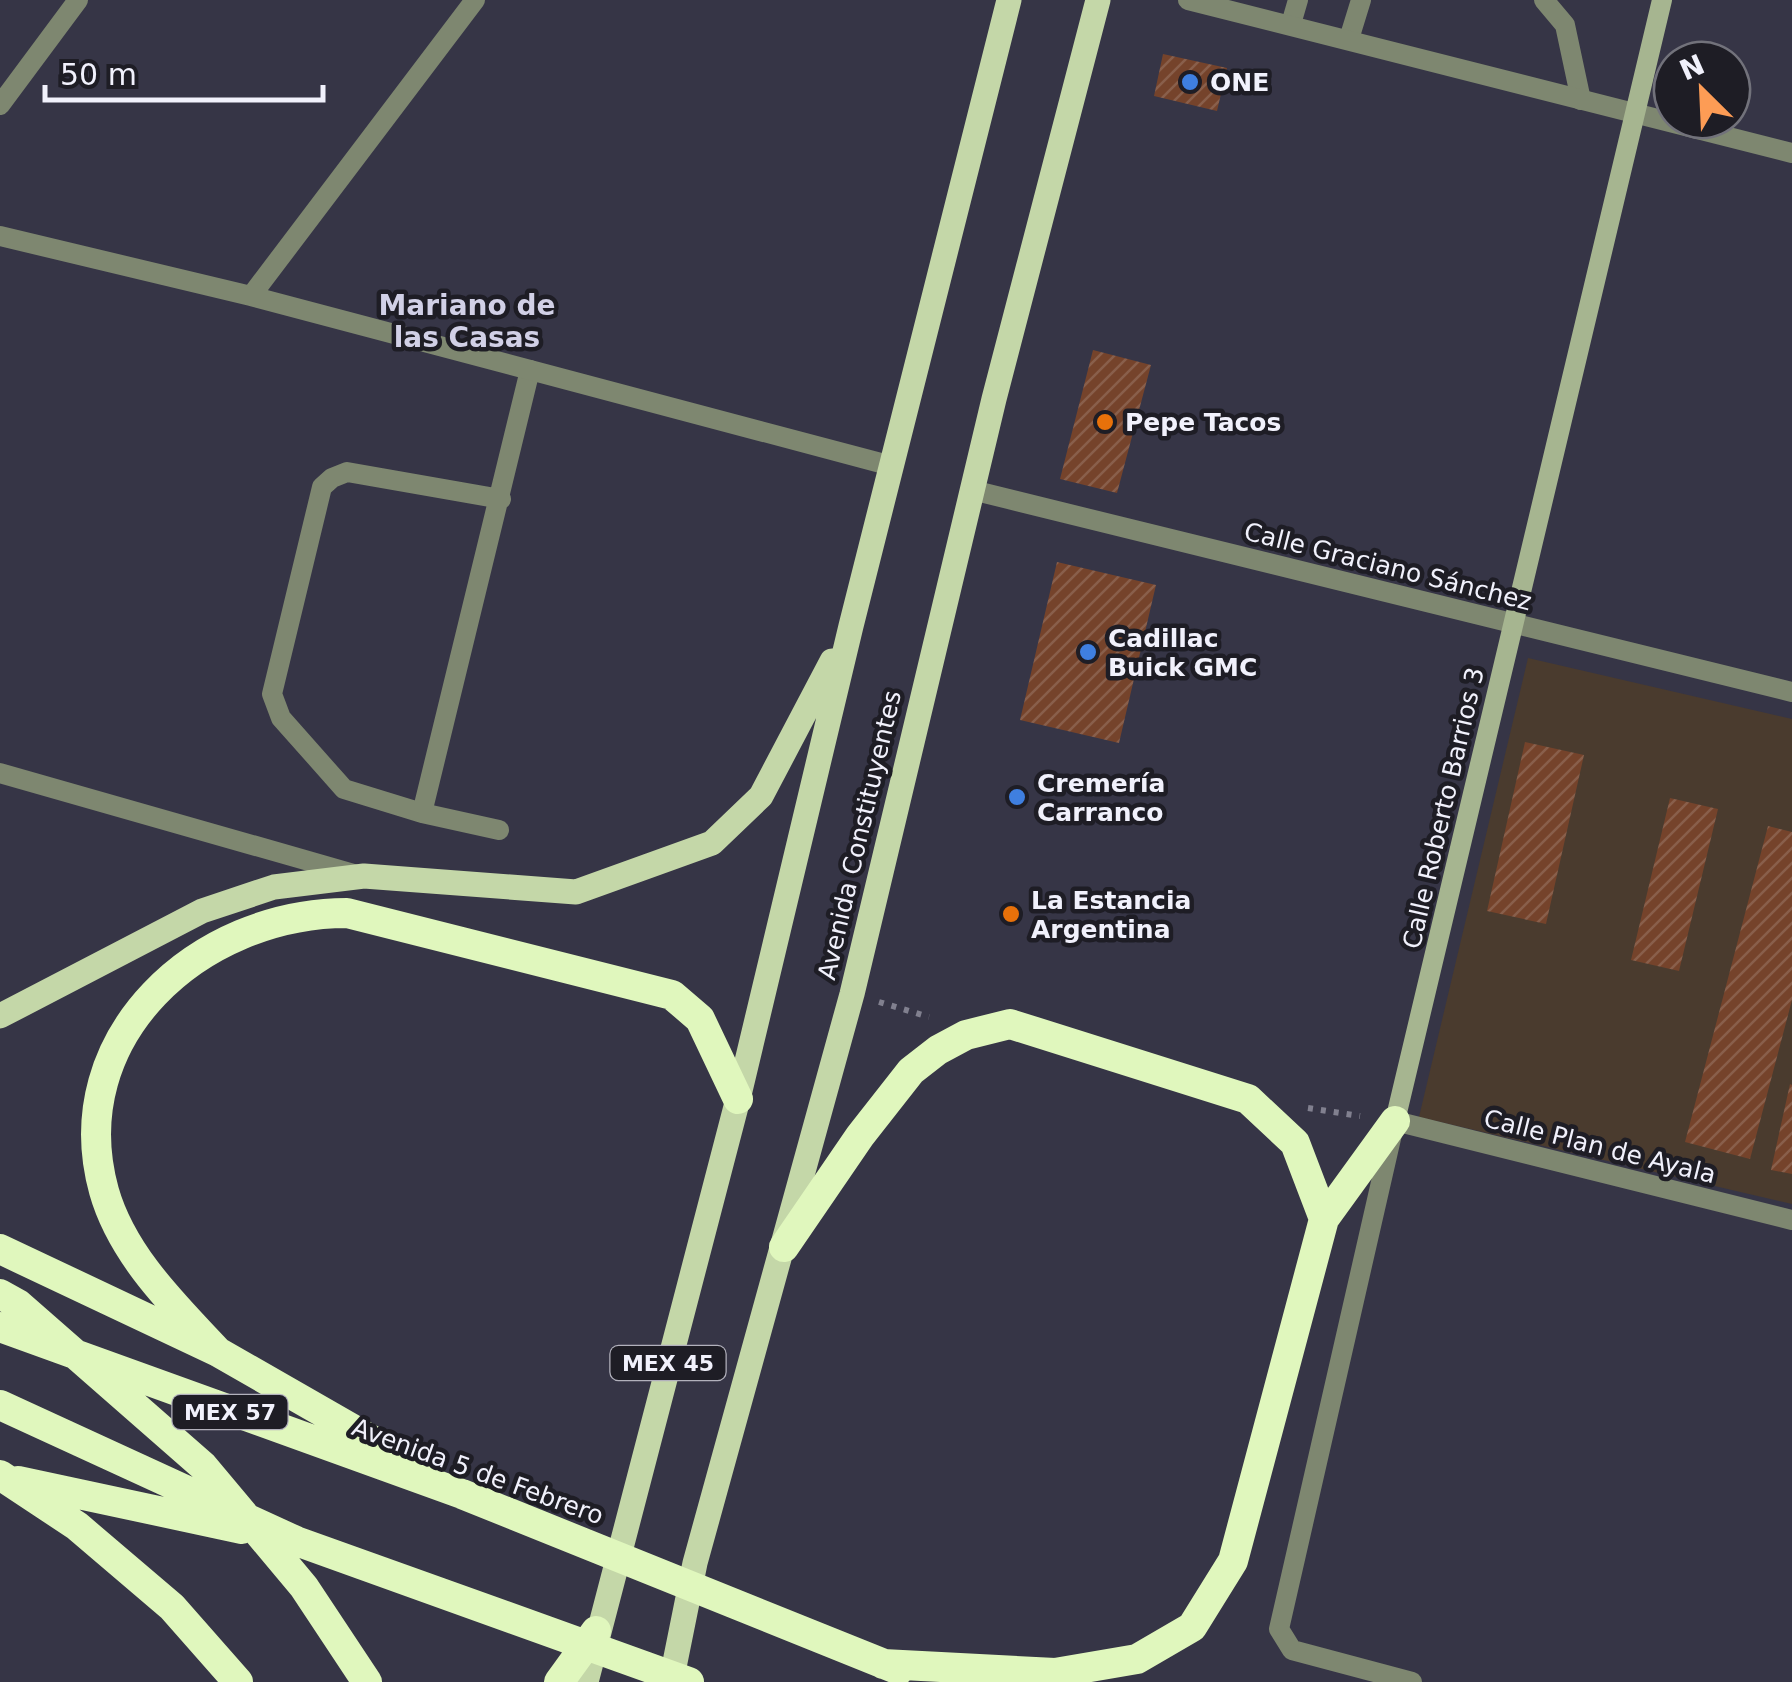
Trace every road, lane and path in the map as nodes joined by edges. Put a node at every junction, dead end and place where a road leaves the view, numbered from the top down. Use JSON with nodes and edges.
{"nodes":[{"id":1,"x":78,"y":0,"type":"edge"},
{"id":2,"x":475,"y":0,"type":"edge"},
{"id":3,"x":1009,"y":0,"type":"edge"},
{"id":4,"x":1098,"y":0,"type":"edge"},
{"id":5,"x":1189,"y":0,"type":"edge"},
{"id":6,"x":1298,"y":0,"type":"edge"},
{"id":7,"x":1362,"y":0,"type":"edge"},
{"id":8,"x":1544,"y":0,"type":"edge"},
{"id":9,"x":1662,"y":0,"type":"edge"},
{"id":10,"x":1241,"y":6,"type":"edge"},
{"id":11,"x":1291,"y":24,"type":"junction"},
{"id":12,"x":1349,"y":40,"type":"junction"},
{"id":13,"x":1581,"y":100,"type":"junction"},
{"id":14,"x":0,"y":104,"type":"edge"},
{"id":15,"x":1633,"y":114,"type":"junction"},
{"id":16,"x":1792,"y":153,"type":"edge"},
{"id":17,"x":0,"y":236,"type":"edge"},
{"id":18,"x":250,"y":296,"type":"junction"},
{"id":19,"x":530,"y":370,"type":"junction"},
{"id":20,"x":892,"y":466,"type":"junction"},
{"id":21,"x":972,"y":490,"type":"junction"},
{"id":22,"x":501,"y":499,"type":"junction"},
{"id":23,"x":1512,"y":622,"type":"junction"},
{"id":24,"x":851,"y":626,"type":"junction"},
{"id":25,"x":1792,"y":692,"type":"edge"},
{"id":26,"x":0,"y":773,"type":"edge"},
{"id":27,"x":422,"y":814,"type":"junction"},
{"id":28,"x":499,"y":830,"type":"dead end"},
{"id":29,"x":364,"y":876,"type":"junction"},
{"id":30,"x":0,"y":1016,"type":"edge"},
{"id":31,"x":738,"y":1099,"type":"junction"},
{"id":32,"x":1303,"y":1107,"type":"dead end"},
{"id":33,"x":1395,"y":1121,"type":"junction"},
{"id":34,"x":1324,"y":1219,"type":"junction"},
{"id":35,"x":1792,"y":1220,"type":"edge"},
{"id":36,"x":784,"y":1247,"type":"junction"},
{"id":37,"x":0,"y":1249,"type":"edge"},
{"id":38,"x":0,"y":1294,"type":"edge"},
{"id":39,"x":0,"y":1327,"type":"edge"},
{"id":40,"x":218,"y":1352,"type":"junction"},
{"id":41,"x":0,"y":1406,"type":"edge"},
{"id":42,"x":0,"y":1421,"type":"edge"},
{"id":43,"x":62,"y":1431,"type":"junction"},
{"id":44,"x":0,"y":1477,"type":"edge"},
{"id":45,"x":462,"y":1494,"type":"junction"},
{"id":46,"x":296,"y":1541,"type":"junction"},
{"id":47,"x":598,"y":1628,"type":"junction"},
{"id":48,"x":883,"y":1664,"type":"junction"},
{"id":49,"x":238,"y":1682,"type":"edge"},
{"id":50,"x":367,"y":1682,"type":"edge"},
{"id":51,"x":559,"y":1682,"type":"edge"},
{"id":52,"x":586,"y":1682,"type":"edge"},
{"id":53,"x":670,"y":1682,"type":"edge"},
{"id":54,"x":688,"y":1682,"type":"edge"},
{"id":55,"x":932,"y":1682,"type":"edge"},
{"id":56,"x":1412,"y":1682,"type":"edge"}],
"edges":[{"from":1,"to":14,"type":"street"},
{"from":2,"to":18,"type":"street"},
{"from":3,"to":20,"type":"main road"},
{"from":4,"to":21,"type":"main road","name":"Avenida Constituyentes"},
{"from":5,"to":10,"type":"street"},
{"from":6,"to":11,"type":"street"},
{"from":7,"to":12,"type":"street"},
{"from":8,"to":13,"type":"street"},
{"from":9,"to":15,"type":"street","name":"Calle Roberto Barrios 3"},
{"from":10,"to":11,"type":"street"},
{"from":11,"to":12,"type":"street"},
{"from":12,"to":13,"type":"street"},
{"from":13,"to":15,"type":"street"},
{"from":15,"to":16,"type":"street"},
{"from":15,"to":23,"type":"street","name":"Calle Roberto Barrios 3"},
{"from":17,"to":18,"type":"street"},
{"from":18,"to":19,"type":"street"},
{"from":19,"to":20,"type":"street"},
{"from":19,"to":22,"type":"street"},
{"from":20,"to":24,"type":"main road"},
{"from":21,"to":23,"type":"street","name":"Calle Graciano Sánchez"},
{"from":21,"to":36,"type":"main road","name":"Avenida Constituyentes"},
{"from":22,"to":27,"type":"street"},
{"from":22,"to":27,"type":"street"},
{"from":23,"to":25,"type":"street","name":"Calle Graciano Sánchez"},
{"from":23,"to":33,"type":"street","name":"Calle Roberto Barrios 3"},
{"from":24,"to":29,"type":"main road"},
{"from":24,"to":31,"type":"main road"},
{"from":26,"to":29,"type":"street"},
{"from":27,"to":28,"type":"street"},
{"from":29,"to":30,"type":"main road"},
{"from":31,"to":40,"type":"highway"},
{"from":31,"to":47,"type":"main road","number":"MEX 45"},
{"from":32,"to":33,"type":"path"},
{"from":33,"to":34,"type":"highway"},
{"from":33,"to":35,"type":"street","name":"Calle Plan de Ayala"},
{"from":33,"to":56,"type":"street","name":"Calle Roberto Barrios 3"},
{"from":34,"to":36,"type":"highway"},
{"from":34,"to":48,"type":"highway"},
{"from":36,"to":53,"type":"main road","name":"Avenida Constituyentes","number":"MEX 45"},
{"from":37,"to":40,"type":"highway"},
{"from":38,"to":50,"type":"highway"},
{"from":39,"to":45,"type":"highway","name":"Avenida 5 de Febrero","number":"MEX 57"},
{"from":40,"to":45,"type":"highway"},
{"from":41,"to":43,"type":"highway"},
{"from":42,"to":43,"type":"highway"},
{"from":43,"to":46,"type":"highway"},
{"from":44,"to":46,"type":"highway"},
{"from":44,"to":49,"type":"highway"},
{"from":45,"to":48,"type":"highway","name":"Avenida 5 de Febrero","number":"MEX 57"},
{"from":46,"to":54,"type":"highway"},
{"from":47,"to":51,"type":"highway"},
{"from":47,"to":52,"type":"main road","number":"MEX 45"},
{"from":48,"to":55,"type":"highway","name":"Avenida 5 de Febrero","number":"MEX 57"}]}
